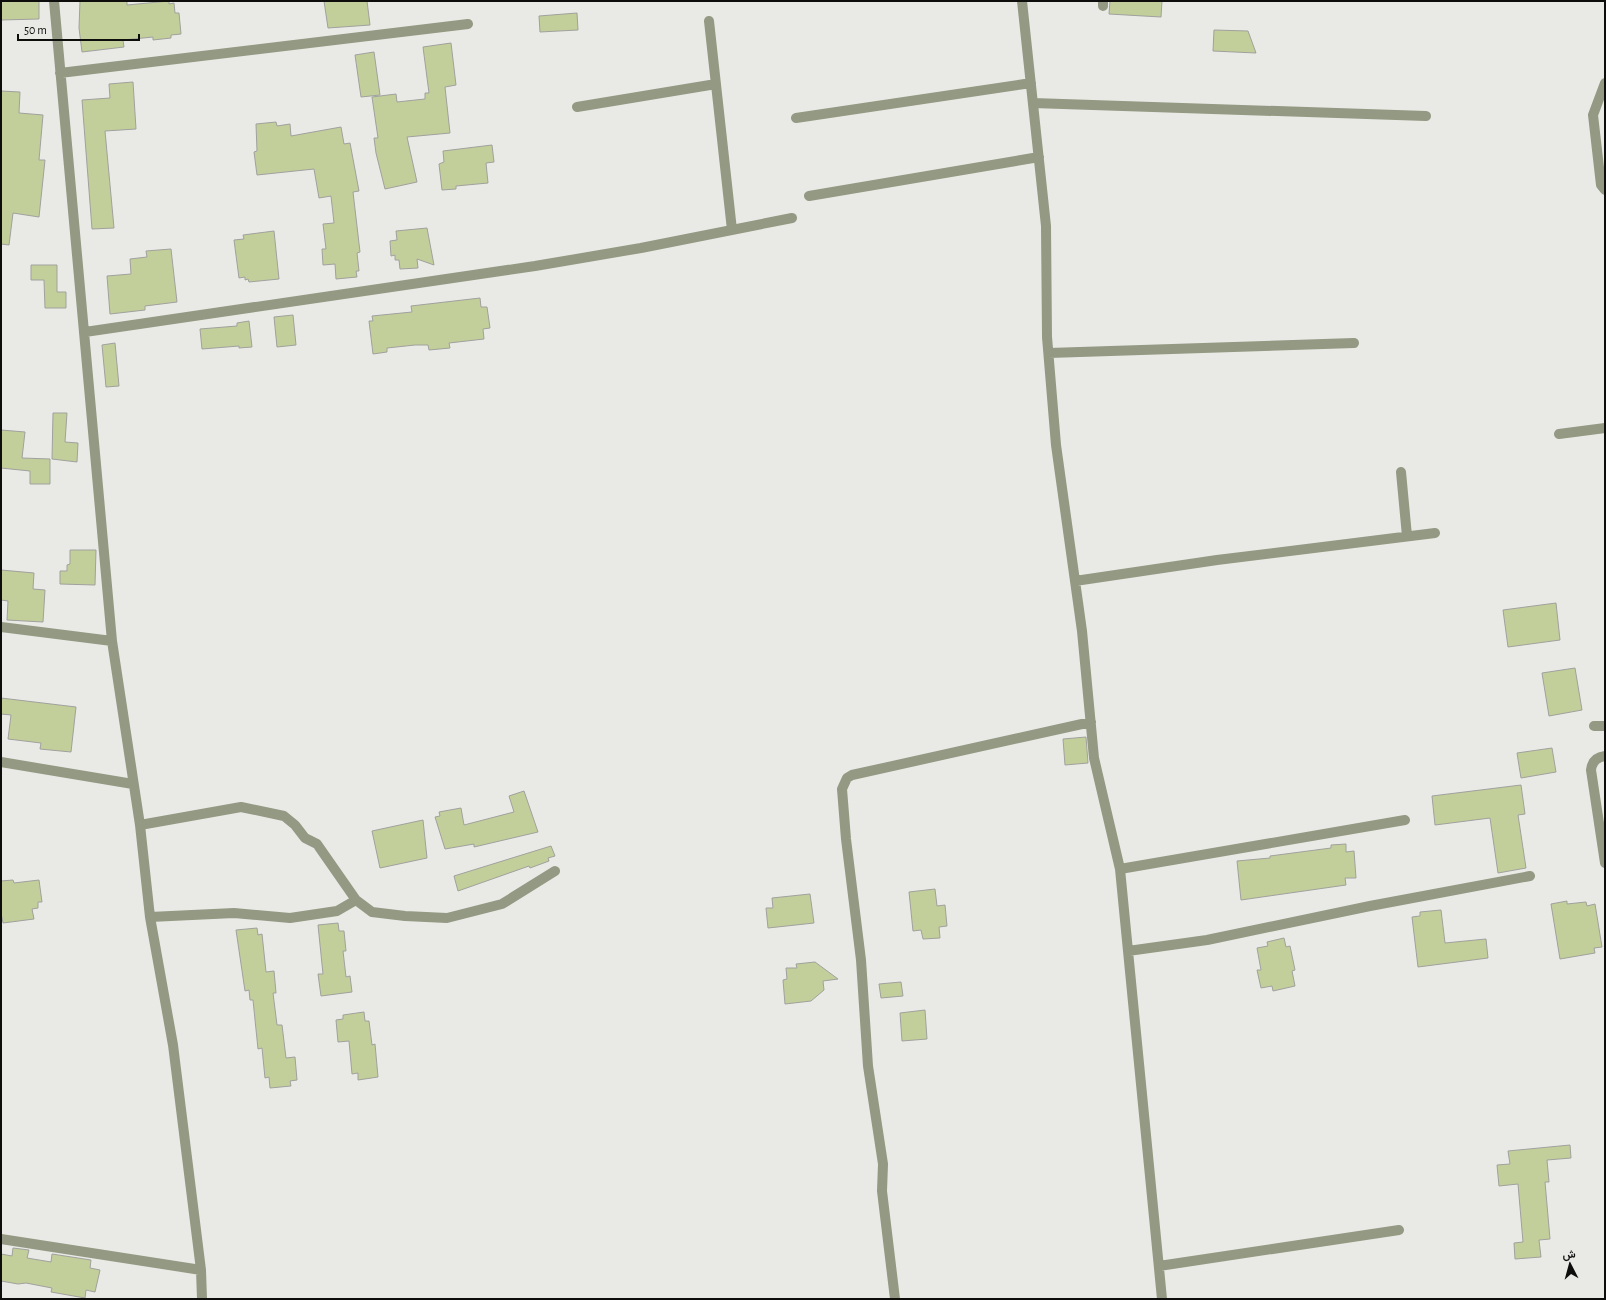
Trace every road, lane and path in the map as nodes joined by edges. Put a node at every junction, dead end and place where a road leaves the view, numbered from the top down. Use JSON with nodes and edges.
{"nodes":[{"id":1,"x":54,"y":1,"type":"edge"},
{"id":2,"x":1022,"y":1,"type":"edge"},
{"id":3,"x":709,"y":21,"type":"dead end"},
{"id":4,"x":468,"y":24,"type":"dead end"},
{"id":5,"x":60,"y":73,"type":"junction"},
{"id":6,"x":1031,"y":83,"type":"junction"},
{"id":7,"x":1605,"y":83,"type":"edge"},
{"id":8,"x":716,"y":84,"type":"junction"},
{"id":9,"x":1033,"y":103,"type":"junction"},
{"id":10,"x":577,"y":107,"type":"dead end"},
{"id":11,"x":1426,"y":116,"type":"dead end"},
{"id":12,"x":796,"y":118,"type":"dead end"},
{"id":13,"x":1039,"y":156,"type":"junction"},
{"id":14,"x":1605,"y":190,"type":"edge"},
{"id":15,"x":809,"y":196,"type":"dead end"},
{"id":16,"x":792,"y":218,"type":"dead end"},
{"id":17,"x":732,"y":230,"type":"junction"},
{"id":18,"x":85,"y":332,"type":"junction"},
{"id":19,"x":1354,"y":343,"type":"dead end"},
{"id":20,"x":1049,"y":353,"type":"junction"},
{"id":21,"x":1605,"y":428,"type":"edge"},
{"id":22,"x":1559,"y":434,"type":"dead end"},
{"id":23,"x":1401,"y":472,"type":"dead end"},
{"id":24,"x":1435,"y":533,"type":"dead end"},
{"id":25,"x":1407,"y":536,"type":"junction"},
{"id":26,"x":1075,"y":580,"type":"junction"},
{"id":27,"x":1,"y":627,"type":"edge"},
{"id":28,"x":112,"y":641,"type":"junction"},
{"id":29,"x":1091,"y":722,"type":"junction"},
{"id":30,"x":1594,"y":726,"type":"dead end"},
{"id":31,"x":1605,"y":726,"type":"edge"},
{"id":32,"x":1605,"y":756,"type":"edge"},
{"id":33,"x":1,"y":762,"type":"edge"},
{"id":34,"x":134,"y":784,"type":"junction"},
{"id":35,"x":1405,"y":820,"type":"dead end"},
{"id":36,"x":140,"y":825,"type":"junction"},
{"id":37,"x":1605,"y":863,"type":"edge"},
{"id":38,"x":1120,"y":869,"type":"junction"},
{"id":39,"x":555,"y":871,"type":"dead end"},
{"id":40,"x":1530,"y":876,"type":"dead end"},
{"id":41,"x":356,"y":900,"type":"junction"},
{"id":42,"x":150,"y":917,"type":"junction"},
{"id":43,"x":1128,"y":951,"type":"junction"},
{"id":44,"x":1399,"y":1230,"type":"dead end"},
{"id":45,"x":1,"y":1239,"type":"edge"},
{"id":46,"x":1159,"y":1266,"type":"junction"},
{"id":47,"x":201,"y":1270,"type":"junction"},
{"id":48,"x":202,"y":1299,"type":"edge"},
{"id":49,"x":895,"y":1299,"type":"edge"},
{"id":50,"x":1162,"y":1299,"type":"edge"}],
"edges":[{"from":1,"to":5,"type":"street"},
{"from":2,"to":6,"type":"street"},
{"from":3,"to":8,"type":"street"},
{"from":4,"to":5,"type":"street"},
{"from":5,"to":18,"type":"street"},
{"from":6,"to":9,"type":"street"},
{"from":6,"to":12,"type":"street"},
{"from":7,"to":14,"type":"street"},
{"from":8,"to":10,"type":"street"},
{"from":8,"to":17,"type":"street"},
{"from":9,"to":11,"type":"street"},
{"from":9,"to":13,"type":"street"},
{"from":13,"to":15,"type":"street"},
{"from":13,"to":20,"type":"street"},
{"from":16,"to":17,"type":"street"},
{"from":17,"to":18,"type":"street"},
{"from":18,"to":28,"type":"street"},
{"from":19,"to":20,"type":"street"},
{"from":20,"to":26,"type":"street"},
{"from":21,"to":22,"type":"street"},
{"from":23,"to":25,"type":"street"},
{"from":24,"to":25,"type":"street"},
{"from":25,"to":26,"type":"street"},
{"from":26,"to":29,"type":"street"},
{"from":27,"to":28,"type":"street"},
{"from":28,"to":34,"type":"street"},
{"from":29,"to":38,"type":"street"},
{"from":29,"to":49,"type":"street"},
{"from":30,"to":31,"type":"street"},
{"from":32,"to":37,"type":"street"},
{"from":33,"to":34,"type":"street"},
{"from":34,"to":36,"type":"street"},
{"from":35,"to":38,"type":"street"},
{"from":36,"to":41,"type":"street"},
{"from":36,"to":42,"type":"street"},
{"from":38,"to":43,"type":"street"},
{"from":39,"to":41,"type":"street"},
{"from":40,"to":43,"type":"street"},
{"from":41,"to":42,"type":"street"},
{"from":42,"to":47,"type":"street"},
{"from":43,"to":46,"type":"street"},
{"from":44,"to":46,"type":"street"},
{"from":45,"to":47,"type":"street"},
{"from":46,"to":50,"type":"street"},
{"from":47,"to":48,"type":"street"}]}
